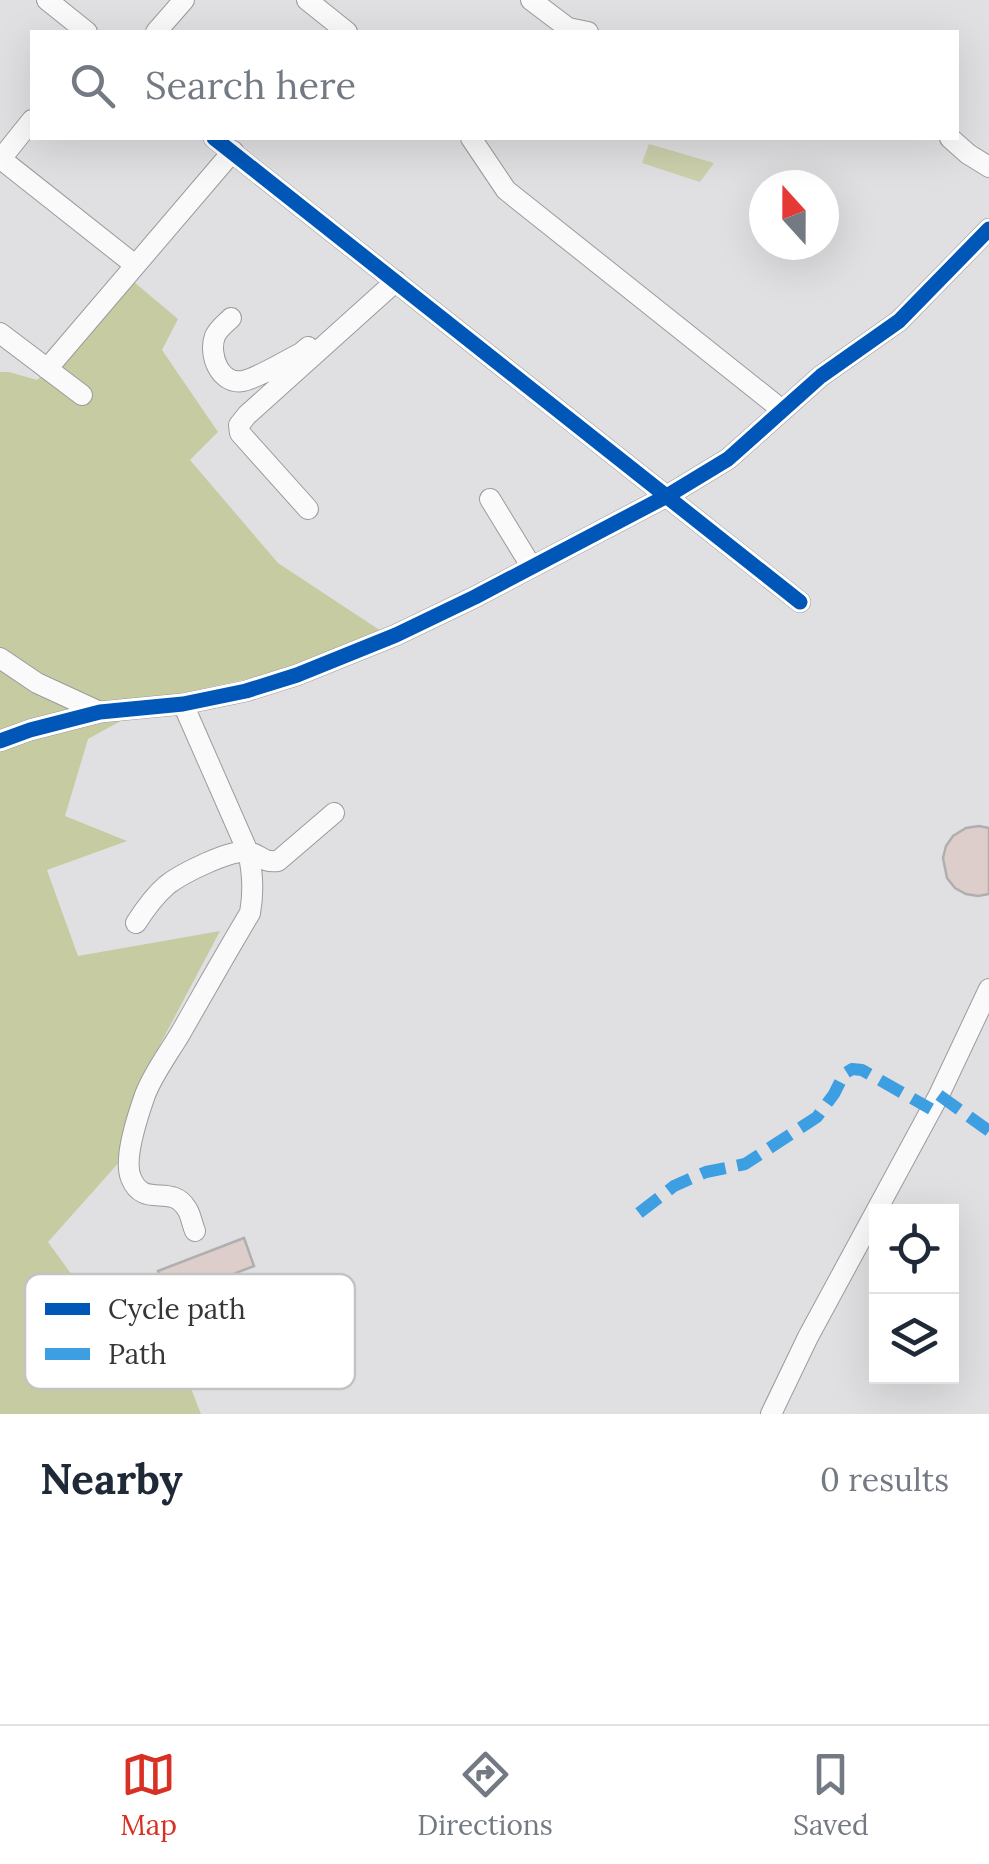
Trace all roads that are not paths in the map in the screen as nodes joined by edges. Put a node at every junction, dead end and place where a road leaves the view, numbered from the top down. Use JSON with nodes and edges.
{"nodes":[{"id":1,"x":47,"y":0,"type":"edge"},
{"id":2,"x":184,"y":0,"type":"edge"},
{"id":3,"x":307,"y":0,"type":"edge"},
{"id":4,"x":531,"y":0,"type":"edge"},
{"id":5,"x":84,"y":30,"type":"edge"},
{"id":6,"x":158,"y":30,"type":"edge"},
{"id":7,"x":344,"y":30,"type":"edge"},
{"id":8,"x":578,"y":30,"type":"edge"},
{"id":9,"x":30,"y":122,"type":"edge"},
{"id":10,"x":217,"y":140,"type":"edge"},
{"id":11,"x":473,"y":140,"type":"edge"},
{"id":12,"x":952,"y":140,"type":"edge"},
{"id":13,"x":232,"y":151,"type":"junction"},
{"id":14,"x":0,"y":159,"type":"edge"},
{"id":15,"x":989,"y":166,"type":"edge"},
{"id":16,"x":989,"y":230,"type":"edge"},
{"id":17,"x":135,"y":265,"type":"junction"},
{"id":18,"x":390,"y":277,"type":"junction"},
{"id":19,"x":232,"y":318,"type":"dead end"},
{"id":20,"x":0,"y":333,"type":"edge"},
{"id":21,"x":47,"y":368,"type":"junction"},
{"id":22,"x":82,"y":395,"type":"dead end"},
{"id":23,"x":780,"y":410,"type":"junction"},
{"id":24,"x":667,"y":496,"type":"junction"},
{"id":25,"x":490,"y":499,"type":"dead end"},
{"id":26,"x":308,"y":510,"type":"dead end"},
{"id":27,"x":531,"y":566,"type":"junction"},
{"id":28,"x":800,"y":602,"type":"dead end"},
{"id":29,"x":0,"y":658,"type":"edge"},
{"id":30,"x":183,"y":704,"type":"junction"},
{"id":31,"x":100,"y":712,"type":"junction"},
{"id":32,"x":0,"y":741,"type":"edge"},
{"id":33,"x":334,"y":813,"type":"dead end"},
{"id":34,"x":248,"y":852,"type":"junction"},
{"id":35,"x":136,"y":923,"type":"dead end"},
{"id":36,"x":989,"y":989,"type":"edge"},
{"id":37,"x":194,"y":1230,"type":"dead end"},
{"id":38,"x":771,"y":1414,"type":"edge"}],
"edges":[{"from":1,"to":5,"type":"street"},
{"from":2,"to":6,"type":"street"},
{"from":3,"to":7,"type":"street"},
{"from":4,"to":8,"type":"street"},
{"from":9,"to":14,"type":"street"},
{"from":10,"to":13,"type":"street"},
{"from":11,"to":23,"type":"street"},
{"from":12,"to":15,"type":"street"},
{"from":13,"to":17,"type":"street"},
{"from":13,"to":18,"type":"street"},
{"from":14,"to":17,"type":"street"},
{"from":16,"to":23,"type":"street"},
{"from":17,"to":21,"type":"street"},
{"from":18,"to":19,"type":"street"},
{"from":18,"to":24,"type":"street"},
{"from":18,"to":26,"type":"street"},
{"from":20,"to":21,"type":"street"},
{"from":21,"to":22,"type":"street"},
{"from":23,"to":24,"type":"street"},
{"from":24,"to":27,"type":"street"},
{"from":24,"to":28,"type":"street"},
{"from":25,"to":27,"type":"street"},
{"from":27,"to":30,"type":"street"},
{"from":29,"to":31,"type":"street"},
{"from":30,"to":31,"type":"street"},
{"from":30,"to":34,"type":"street"},
{"from":31,"to":32,"type":"street"},
{"from":33,"to":34,"type":"street"},
{"from":34,"to":35,"type":"street"},
{"from":34,"to":37,"type":"street"},
{"from":36,"to":38,"type":"street"}]}
